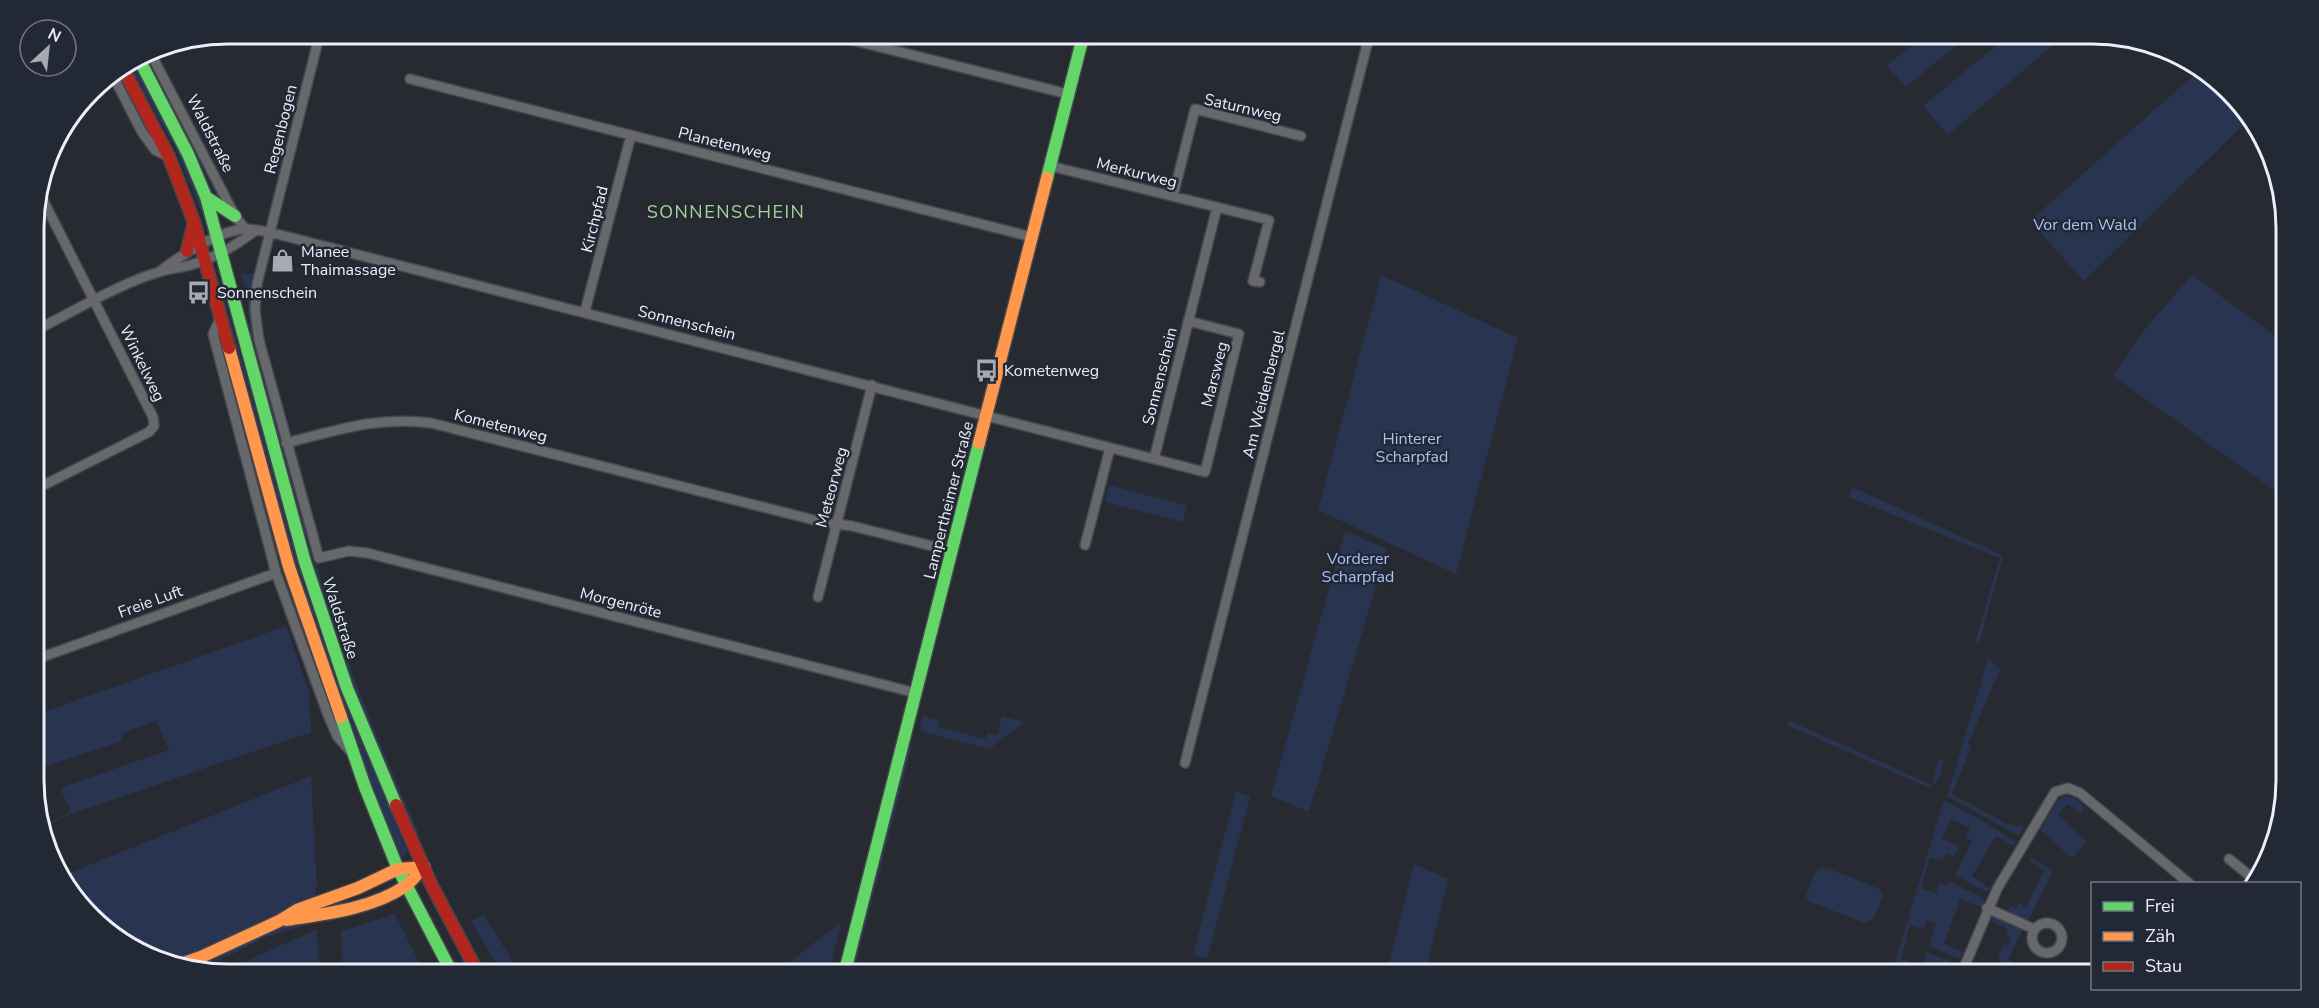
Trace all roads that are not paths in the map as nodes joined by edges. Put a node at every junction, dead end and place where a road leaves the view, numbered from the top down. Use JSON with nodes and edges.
{"nodes":[{"id":1,"x":317,"y":44,"type":"edge"},
{"id":2,"x":868,"y":44,"type":"edge"},
{"id":3,"x":1081,"y":44,"type":"edge"},
{"id":4,"x":1367,"y":44,"type":"edge"},
{"id":5,"x":154,"y":59,"type":"edge"},
{"id":6,"x":142,"y":65,"type":"edge"},
{"id":7,"x":126,"y":74,"type":"edge"},
{"id":8,"x":410,"y":79,"type":"dead end"},
{"id":9,"x":116,"y":82,"type":"edge"},
{"id":10,"x":1068,"y":94,"type":"junction"},
{"id":11,"x":631,"y":135,"type":"junction"},
{"id":12,"x":1301,"y":136,"type":"dead end"},
{"id":13,"x":169,"y":157,"type":"junction"},
{"id":14,"x":1050,"y":166,"type":"junction"},
{"id":15,"x":1173,"y":196,"type":"junction"},
{"id":16,"x":206,"y":197,"type":"junction"},
{"id":17,"x":45,"y":204,"type":"edge"},
{"id":18,"x":1217,"y":207,"type":"junction"},
{"id":19,"x":236,"y":216,"type":"junction"},
{"id":20,"x":194,"y":222,"type":"junction"},
{"id":21,"x":244,"y":229,"type":"junction"},
{"id":22,"x":256,"y":230,"type":"junction"},
{"id":23,"x":269,"y":232,"type":"junction"},
{"id":24,"x":218,"y":237,"type":"junction"},
{"id":25,"x":1032,"y":237,"type":"junction"},
{"id":26,"x":201,"y":245,"type":"junction"},
{"id":27,"x":187,"y":251,"type":"junction"},
{"id":28,"x":222,"y":252,"type":"junction"},
{"id":29,"x":205,"y":260,"type":"junction"},
{"id":30,"x":160,"y":271,"type":"junction"},
{"id":31,"x":1260,"y":282,"type":"dead end"},
{"id":32,"x":95,"y":300,"type":"junction"},
{"id":33,"x":585,"y":312,"type":"junction"},
{"id":34,"x":221,"y":317,"type":"junction"},
{"id":35,"x":1188,"y":321,"type":"junction"},
{"id":36,"x":44,"y":326,"type":"edge"},
{"id":37,"x":872,"y":385,"type":"junction"},
{"id":38,"x":987,"y":415,"type":"junction"},
{"id":39,"x":286,"y":443,"type":"junction"},
{"id":40,"x":1110,"y":448,"type":"junction"},
{"id":41,"x":1154,"y":459,"type":"junction"},
{"id":42,"x":1204,"y":472,"type":"joint"},
{"id":43,"x":44,"y":485,"type":"edge"},
{"id":44,"x":837,"y":524,"type":"junction"},
{"id":45,"x":1085,"y":544,"type":"dead end"},
{"id":46,"x":952,"y":551,"type":"junction"},
{"id":47,"x":319,"y":558,"type":"joint"},
{"id":48,"x":276,"y":573,"type":"junction"},
{"id":49,"x":818,"y":597,"type":"dead end"},
{"id":50,"x":43,"y":657,"type":"edge"},
{"id":51,"x":916,"y":693,"type":"junction"},
{"id":52,"x":353,"y":754,"type":"junction"},
{"id":53,"x":1185,"y":763,"type":"dead end"},
{"id":54,"x":2229,"y":859,"type":"dead end"},
{"id":55,"x":424,"y":867,"type":"junction"},
{"id":56,"x":398,"y":869,"type":"junction"},
{"id":57,"x":2249,"y":875,"type":"edge"},
{"id":58,"x":2188,"y":882,"type":"edge"},
{"id":59,"x":406,"y":886,"type":"junction"},
{"id":60,"x":1987,"y":908,"type":"junction"},
{"id":61,"x":279,"y":921,"type":"junction"},
{"id":62,"x":2034,"y":929,"type":"dead end"},
{"id":63,"x":201,"y":957,"type":"junction"},
{"id":64,"x":191,"y":961,"type":"edge"},
{"id":65,"x":195,"y":961,"type":"edge"},
{"id":66,"x":447,"y":964,"type":"edge"},
{"id":67,"x":473,"y":964,"type":"edge"},
{"id":68,"x":847,"y":964,"type":"edge"},
{"id":69,"x":1965,"y":964,"type":"edge"}],
"edges":[{"from":1,"to":23,"type":"street","name":"Regenbogen"},
{"from":2,"to":10,"type":"street"},
{"from":3,"to":10,"type":"main road","name":"Lampertheimer Straße"},
{"from":4,"to":53,"type":"street","name":"Am Weidenbergel"},
{"from":5,"to":19,"type":"street","name":"Waldstraße"},
{"from":6,"to":16,"type":"main road","name":"Waldstraße"},
{"from":7,"to":13,"type":"main road","name":"Waldstraße"},
{"from":8,"to":11,"type":"street","name":"Planetenweg"},
{"from":9,"to":13,"type":"street","name":"Waldstraße"},
{"from":10,"to":14,"type":"main road","name":"Lampertheimer Straße"},
{"from":11,"to":25,"type":"street","name":"Planetenweg"},
{"from":11,"to":33,"type":"street","name":"Kirchpfad"},
{"from":12,"to":15,"type":"street","name":"Saturnweg"},
{"from":13,"to":20,"type":"main road","name":"Waldstraße"},
{"from":14,"to":15,"type":"street","name":"Merkurweg"},
{"from":14,"to":25,"type":"main road","name":"Lampertheimer Straße"},
{"from":15,"to":18,"type":"street","name":"Merkurweg"},
{"from":16,"to":19,"type":"main road"},
{"from":16,"to":24,"type":"main road","name":"Waldstraße"},
{"from":17,"to":32,"type":"street","name":"Winkelweg"},
{"from":18,"to":31,"type":"street","name":"Merkurweg"},
{"from":18,"to":35,"type":"street","name":"Sonnenschein"},
{"from":19,"to":21,"type":"street","name":"Waldstraße"},
{"from":20,"to":26,"type":"main road","name":"Waldstraße"},
{"from":20,"to":27,"type":"main road"},
{"from":21,"to":22,"type":"street","name":"Sonnenschein"},
{"from":21,"to":24,"type":"street","name":"Sonnenschein"},
{"from":22,"to":23,"type":"street","name":"Sonnenschein"},
{"from":22,"to":28,"type":"street"},
{"from":23,"to":33,"type":"street","name":"Sonnenschein"},
{"from":23,"to":39,"type":"street","name":"Waldstraße"},
{"from":24,"to":26,"type":"street"},
{"from":24,"to":28,"type":"main road","name":"Waldstraße"},
{"from":25,"to":38,"type":"main road","name":"Lampertheimer Straße"},
{"from":26,"to":27,"type":"street"},
{"from":26,"to":29,"type":"main road","name":"Waldstraße"},
{"from":27,"to":30,"type":"street"},
{"from":28,"to":29,"type":"street"},
{"from":28,"to":55,"type":"main road","name":"Waldstraße"},
{"from":29,"to":30,"type":"street"},
{"from":29,"to":34,"type":"main road","name":"Waldstraße"},
{"from":30,"to":32,"type":"street"},
{"from":32,"to":36,"type":"street"},
{"from":32,"to":43,"type":"street","name":"Winkelweg"},
{"from":33,"to":37,"type":"street","name":"Sonnenschein"},
{"from":34,"to":48,"type":"street","name":"Waldstraße"},
{"from":34,"to":52,"type":"main road","name":"Waldstraße"},
{"from":35,"to":41,"type":"street","name":"Sonnenschein"},
{"from":35,"to":42,"type":"street","name":"Marsweg"},
{"from":37,"to":38,"type":"street","name":"Sonnenschein"},
{"from":37,"to":44,"type":"street","name":"Meteorweg"},
{"from":38,"to":40,"type":"street","name":"Sonnenschein"},
{"from":38,"to":46,"type":"main road","name":"Lampertheimer Straße"},
{"from":39,"to":44,"type":"street","name":"Kometenweg"},
{"from":39,"to":47,"type":"street","name":"Waldstraße"},
{"from":40,"to":41,"type":"street","name":"Sonnenschein"},
{"from":40,"to":45,"type":"street"},
{"from":41,"to":42,"type":"street","name":"Sonnenschein"},
{"from":44,"to":46,"type":"street","name":"Kometenweg"},
{"from":44,"to":49,"type":"street","name":"Meteorweg"},
{"from":46,"to":51,"type":"main road","name":"Lampertheimer Straße"},
{"from":47,"to":51,"type":"street","name":"Morgenröte"},
{"from":48,"to":50,"type":"street","name":"Freie Luft"},
{"from":48,"to":52,"type":"street","name":"Waldstraße"},
{"from":51,"to":68,"type":"main road","name":"Lampertheimer Straße"},
{"from":52,"to":56,"type":"main road","name":"Waldstraße"},
{"from":54,"to":57,"type":"street"},
{"from":55,"to":56,"type":"main road"},
{"from":55,"to":59,"type":"main road"},
{"from":55,"to":67,"type":"main road","name":"Waldstraße"},
{"from":56,"to":59,"type":"main road","name":"Waldstraße"},
{"from":56,"to":61,"type":"main road"},
{"from":58,"to":60,"type":"street"},
{"from":59,"to":61,"type":"main road"},
{"from":59,"to":66,"type":"main road","name":"Waldstraße"},
{"from":60,"to":62,"type":"street"},
{"from":60,"to":69,"type":"street"},
{"from":61,"to":63,"type":"main road"},
{"from":63,"to":64,"type":"main road"},
{"from":63,"to":65,"type":"main road"}]}
